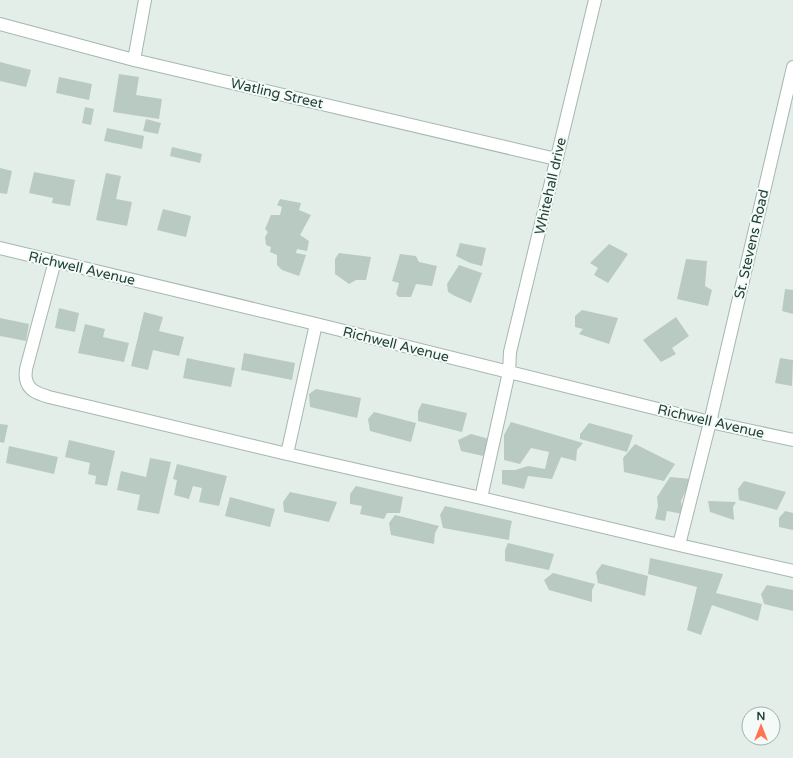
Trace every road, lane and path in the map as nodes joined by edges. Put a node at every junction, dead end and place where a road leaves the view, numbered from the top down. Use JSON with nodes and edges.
{"nodes":[{"id":1,"x":145,"y":0,"type":"edge"},
{"id":2,"x":595,"y":0,"type":"edge"},
{"id":3,"x":0,"y":24,"type":"edge"},
{"id":4,"x":134,"y":60,"type":"junction"},
{"id":5,"x":793,"y":67,"type":"edge"},
{"id":6,"x":556,"y":159,"type":"junction"},
{"id":7,"x":0,"y":248,"type":"edge"},
{"id":8,"x":55,"y":261,"type":"junction"},
{"id":9,"x":316,"y":324,"type":"junction"},
{"id":10,"x":509,"y":372,"type":"junction"},
{"id":11,"x":710,"y":422,"type":"junction"},
{"id":12,"x":793,"y":440,"type":"edge"},
{"id":13,"x":287,"y":454,"type":"junction"},
{"id":14,"x":481,"y":498,"type":"junction"},
{"id":15,"x":679,"y":545,"type":"junction"},
{"id":16,"x":793,"y":571,"type":"edge"}],
"edges":[{"from":1,"to":4,"type":"street"},
{"from":2,"to":6,"type":"street","name":"Whitehall drive"},
{"from":3,"to":4,"type":"street","name":"Watling Street"},
{"from":4,"to":6,"type":"street","name":"Watling Street"},
{"from":5,"to":11,"type":"street","name":"St. Stevens Road"},
{"from":6,"to":10,"type":"street","name":"Whitehall drive"},
{"from":7,"to":8,"type":"street","name":"Richwell Avenue"},
{"from":8,"to":9,"type":"street","name":"Richwell Avenue"},
{"from":8,"to":13,"type":"street"},
{"from":9,"to":10,"type":"street","name":"Richwell Avenue"},
{"from":9,"to":13,"type":"street"},
{"from":10,"to":11,"type":"street","name":"Richwell Avenue"},
{"from":10,"to":14,"type":"street","name":"Whitehall drive"},
{"from":11,"to":12,"type":"street","name":"Richwell Avenue"},
{"from":11,"to":15,"type":"street","name":"St. Stevens Road"},
{"from":13,"to":14,"type":"street"},
{"from":14,"to":15,"type":"street"},
{"from":15,"to":16,"type":"street"}]}
